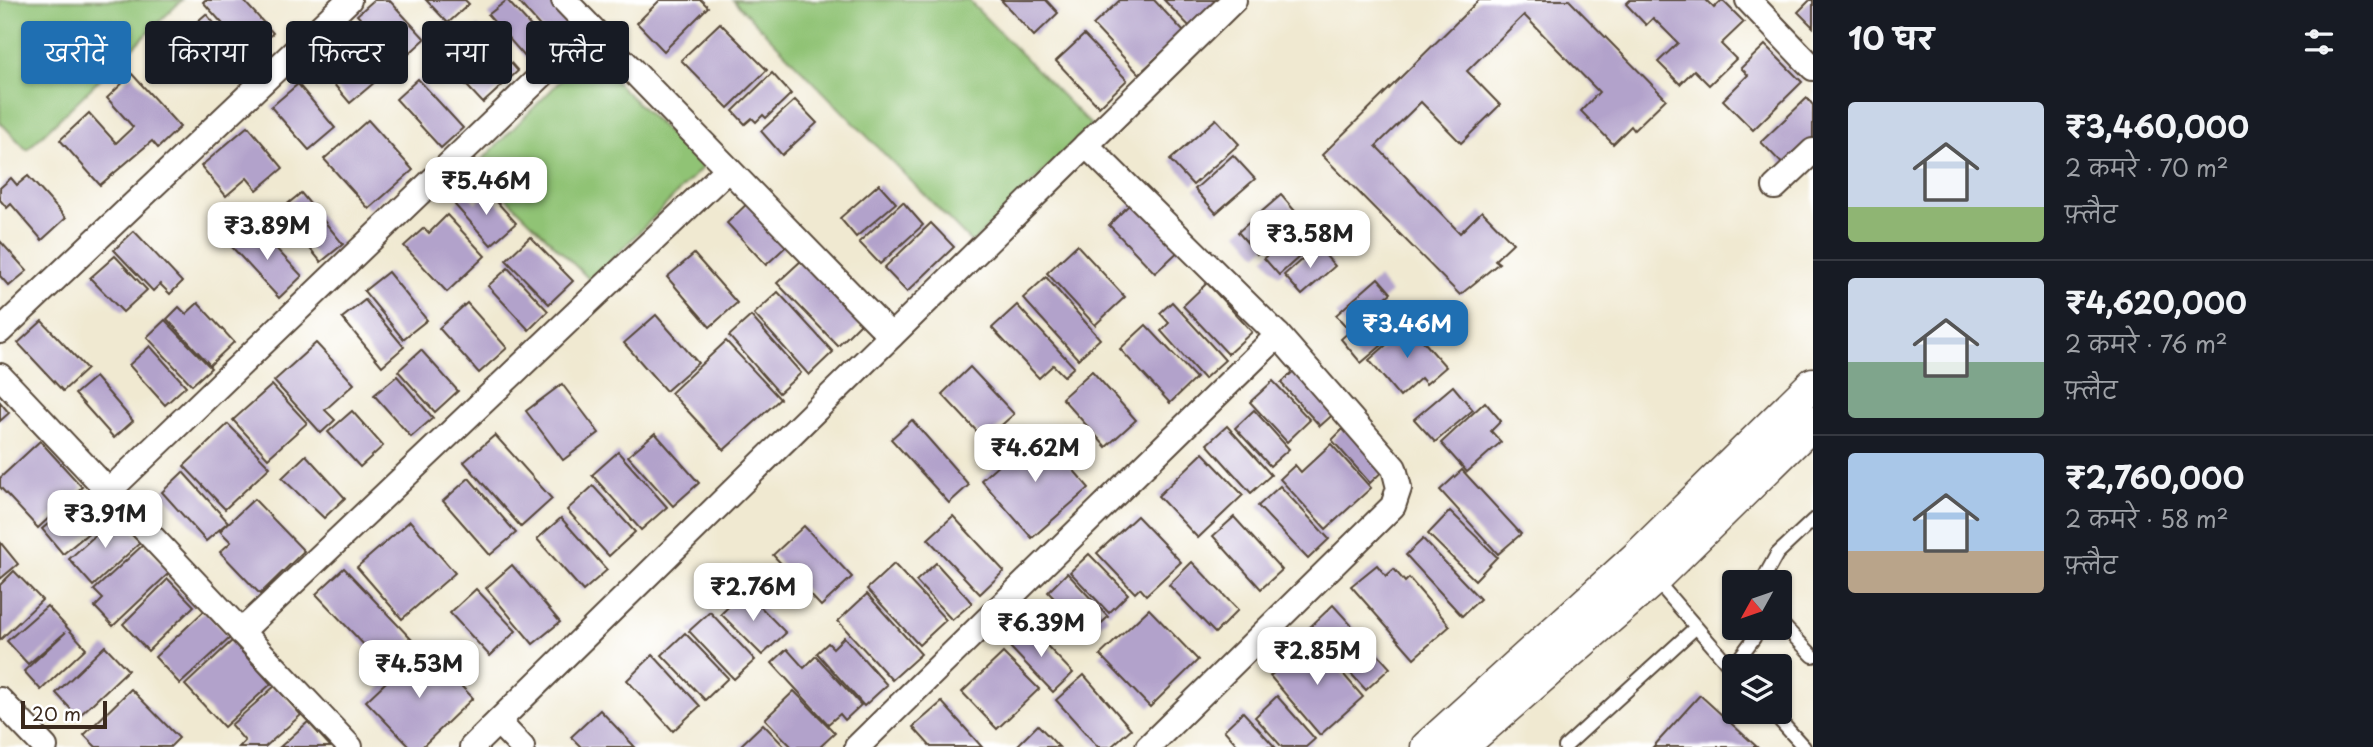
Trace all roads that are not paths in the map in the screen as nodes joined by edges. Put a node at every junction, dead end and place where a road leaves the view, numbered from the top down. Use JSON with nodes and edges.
{"nodes":[{"id":1,"x":349,"y":0,"type":"edge"},
{"id":2,"x":564,"y":0,"type":"edge"},
{"id":3,"x":1234,"y":0,"type":"edge"},
{"id":4,"x":1748,"y":0,"type":"edge"},
{"id":5,"x":584,"y":21,"type":"edge"},
{"id":6,"x":629,"y":67,"type":"edge"},
{"id":7,"x":1813,"y":68,"type":"edge"},
{"id":8,"x":533,"y":84,"type":"edge"},
{"id":9,"x":1086,"y":145,"type":"junction"},
{"id":10,"x":1813,"y":151,"type":"edge"},
{"id":11,"x":728,"y":169,"type":"junction"},
{"id":12,"x":1775,"y":187,"type":"dead end"},
{"id":13,"x":0,"y":331,"type":"edge"},
{"id":14,"x":1278,"y":335,"type":"junction"},
{"id":15,"x":891,"y":336,"type":"junction"},
{"id":16,"x":0,"y":376,"type":"edge"},
{"id":17,"x":1813,"y":384,"type":"edge"},
{"id":18,"x":1813,"y":423,"type":"edge"},
{"id":19,"x":109,"y":491,"type":"junction"},
{"id":20,"x":1813,"y":520,"type":"edge"},
{"id":21,"x":1646,"y":568,"type":"junction"},
{"id":22,"x":1768,"y":570,"type":"edge"},
{"id":23,"x":1695,"y":628,"type":"junction"},
{"id":24,"x":241,"y":632,"type":"junction"},
{"id":25,"x":1792,"y":634,"type":"edge"},
{"id":26,"x":1813,"y":656,"type":"edge"},
{"id":27,"x":1722,"y":657,"type":"edge"},
{"id":28,"x":0,"y":700,"type":"edge"},
{"id":29,"x":498,"y":722,"type":"junction"},
{"id":30,"x":1783,"y":724,"type":"edge"},
{"id":31,"x":1569,"y":745,"type":"edge"},
{"id":32,"x":45,"y":747,"type":"edge"},
{"id":33,"x":350,"y":747,"type":"edge"},
{"id":34,"x":472,"y":747,"type":"edge"},
{"id":35,"x":522,"y":747,"type":"edge"},
{"id":36,"x":857,"y":747,"type":"edge"},
{"id":37,"x":1148,"y":747,"type":"edge"},
{"id":38,"x":1427,"y":747,"type":"edge"},
{"id":39,"x":1461,"y":747,"type":"edge"},
{"id":40,"x":1804,"y":747,"type":"edge"}],
"edges":[{"from":1,"to":13,"type":"street"},
{"from":2,"to":5,"type":"street"},
{"from":3,"to":9,"type":"street"},
{"from":4,"to":7,"type":"street"},
{"from":6,"to":11,"type":"street"},
{"from":8,"to":19,"type":"street"},
{"from":9,"to":14,"type":"street"},
{"from":9,"to":15,"type":"street"},
{"from":10,"to":12,"type":"street"},
{"from":11,"to":15,"type":"street"},
{"from":11,"to":24,"type":"street"},
{"from":14,"to":36,"type":"street"},
{"from":14,"to":37,"type":"street"},
{"from":15,"to":29,"type":"street"},
{"from":16,"to":19,"type":"street"},
{"from":17,"to":21,"type":"street"},
{"from":18,"to":21,"type":"street"},
{"from":19,"to":24,"type":"street"},
{"from":20,"to":22,"type":"lane"},
{"from":21,"to":23,"type":"lane"},
{"from":21,"to":38,"type":"street"},
{"from":21,"to":39,"type":"street"},
{"from":23,"to":27,"type":"lane"},
{"from":23,"to":31,"type":"lane"},
{"from":24,"to":33,"type":"street"},
{"from":25,"to":26,"type":"lane"},
{"from":28,"to":32,"type":"street"},
{"from":29,"to":34,"type":"street"},
{"from":29,"to":35,"type":"street"},
{"from":30,"to":40,"type":"lane"}]}
